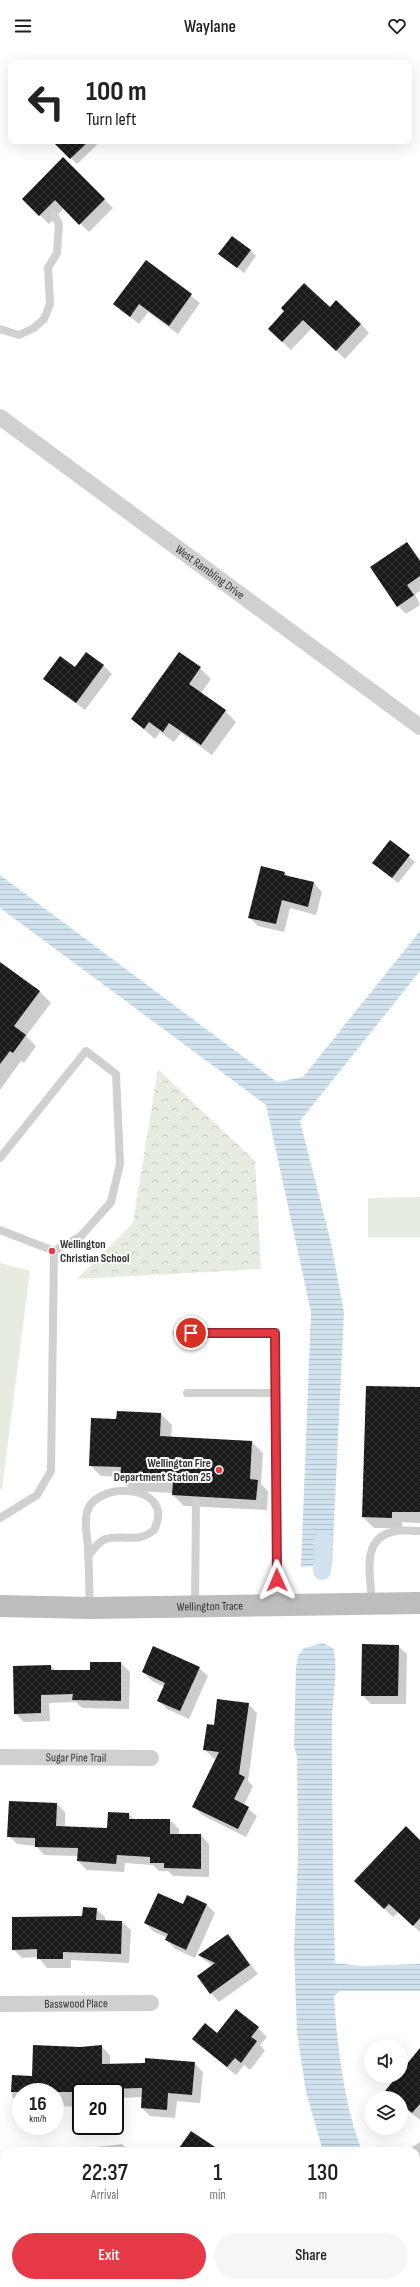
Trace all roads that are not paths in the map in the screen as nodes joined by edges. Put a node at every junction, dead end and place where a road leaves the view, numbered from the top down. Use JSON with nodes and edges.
{"nodes":[{"id":1,"x":54,"y":215,"type":"dead end"},
{"id":2,"x":0,"y":329,"type":"edge"},
{"id":3,"x":0,"y":417,"type":"edge"},
{"id":4,"x":420,"y":727,"type":"edge"},
{"id":5,"x":0,"y":1158,"type":"edge"},
{"id":6,"x":0,"y":1230,"type":"edge"},
{"id":7,"x":54,"y":1251,"type":"junction"},
{"id":8,"x":177,"y":1332,"type":"dead end"},
{"id":9,"x":187,"y":1393,"type":"dead end"},
{"id":10,"x":275,"y":1393,"type":"junction"},
{"id":11,"x":196,"y":1503,"type":"dead end"},
{"id":12,"x":0,"y":1518,"type":"edge"},
{"id":13,"x":420,"y":1531,"type":"edge"},
{"id":14,"x":88,"y":1556,"type":"junction"},
{"id":15,"x":420,"y":1603,"type":"edge"},
{"id":16,"x":372,"y":1604,"type":"junction"},
{"id":17,"x":278,"y":1605,"type":"junction"},
{"id":18,"x":0,"y":1606,"type":"edge"},
{"id":19,"x":195,"y":1606,"type":"junction"},
{"id":20,"x":90,"y":1608,"type":"junction"},
{"id":21,"x":0,"y":1758,"type":"edge"},
{"id":22,"x":152,"y":1758,"type":"dead end"},
{"id":23,"x":152,"y":2003,"type":"dead end"},
{"id":24,"x":0,"y":2004,"type":"edge"}],
"edges":[{"from":1,"to":2,"type":"lane"},
{"from":3,"to":4,"type":"street","name":"West Rambling Drive"},
{"from":5,"to":7,"type":"lane"},
{"from":6,"to":7,"type":"lane"},
{"from":7,"to":12,"type":"lane"},
{"from":8,"to":10,"type":"lane"},
{"from":9,"to":10,"type":"lane"},
{"from":10,"to":17,"type":"lane"},
{"from":11,"to":19,"type":"lane"},
{"from":13,"to":16,"type":"lane"},
{"from":14,"to":14,"type":"lane"},
{"from":14,"to":20,"type":"lane"},
{"from":15,"to":16,"type":"street","name":"Wellington Trace"},
{"from":16,"to":17,"type":"street","name":"Wellington Trace"},
{"from":17,"to":19,"type":"street","name":"Wellington Trace"},
{"from":18,"to":20,"type":"street","name":"Wellington Trace"},
{"from":19,"to":20,"type":"street","name":"Wellington Trace"},
{"from":21,"to":22,"type":"street","name":"Sugar Pine Trail"},
{"from":23,"to":24,"type":"street","name":"Basswood Place"}]}
